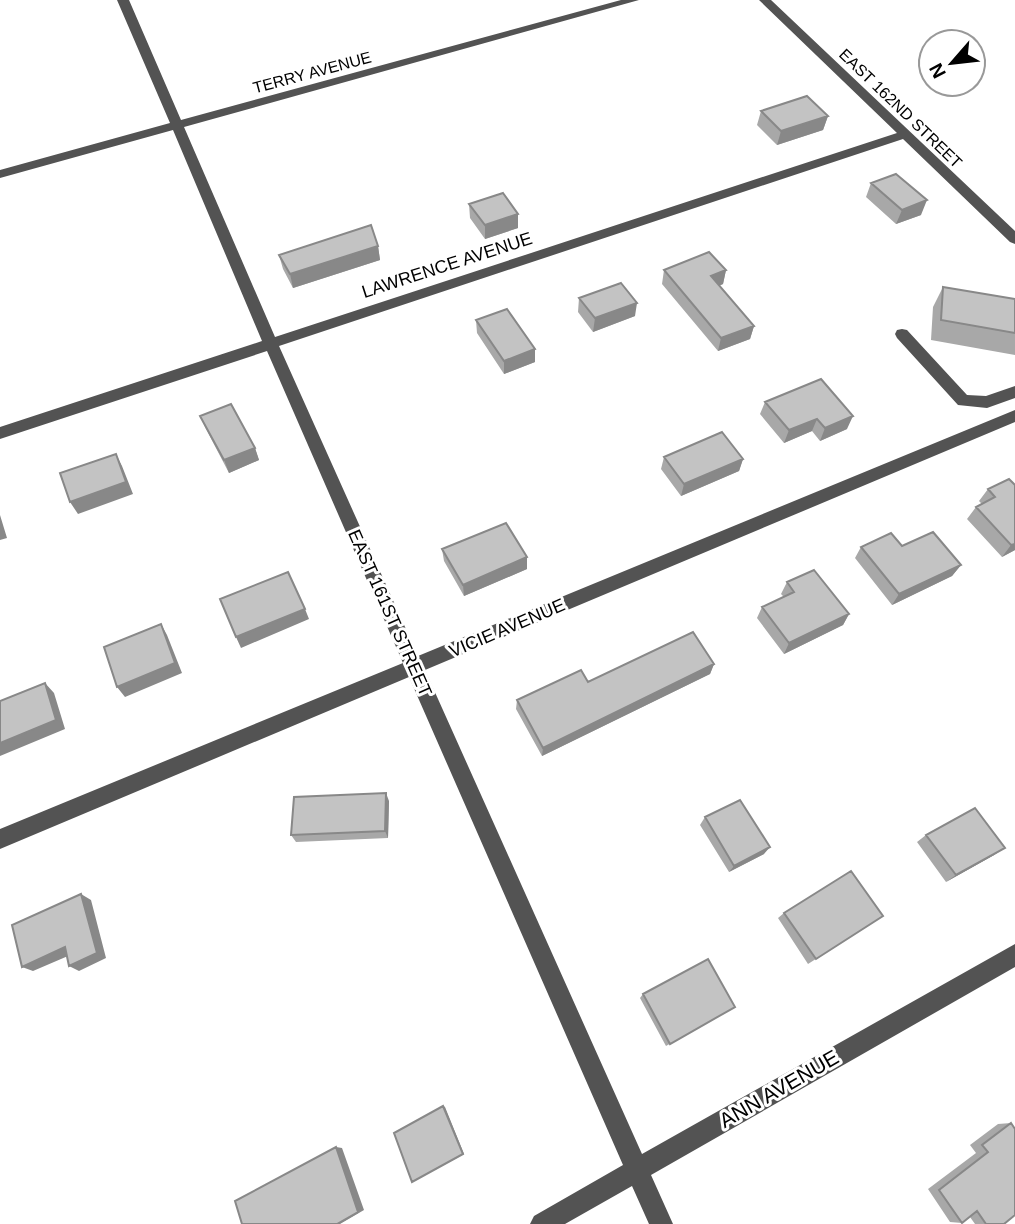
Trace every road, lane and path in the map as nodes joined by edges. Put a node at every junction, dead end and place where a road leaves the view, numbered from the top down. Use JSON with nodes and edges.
{"nodes":[{"id":1,"x":124,"y":0,"type":"edge"},
{"id":2,"x":633,"y":0,"type":"edge"},
{"id":3,"x":765,"y":0,"type":"edge"},
{"id":4,"x":177,"y":125,"type":"junction"},
{"id":5,"x":906,"y":134,"type":"junction"},
{"id":6,"x":0,"y":173,"type":"edge"},
{"id":7,"x":1015,"y":239,"type":"edge"},
{"id":8,"x":902,"y":334,"type":"dead end"},
{"id":9,"x":271,"y":344,"type":"junction"},
{"id":10,"x":1015,"y":392,"type":"edge"},
{"id":11,"x":1015,"y":416,"type":"edge"},
{"id":12,"x":0,"y":433,"type":"edge"},
{"id":13,"x":414,"y":667,"type":"junction"},
{"id":14,"x":0,"y":839,"type":"edge"},
{"id":15,"x":1015,"y":955,"type":"edge"},
{"id":16,"x":637,"y":1170,"type":"junction"},
{"id":17,"x":542,"y":1224,"type":"edge"},
{"id":18,"x":661,"y":1224,"type":"edge"}],
"edges":[{"from":1,"to":4,"type":"street","name":"EAST 161ST STREET"},
{"from":2,"to":4,"type":"street","name":"TERRY AVENUE"},
{"from":3,"to":5,"type":"street","name":"EAST 162ND STREET"},
{"from":4,"to":6,"type":"street","name":"TERRY AVENUE"},
{"from":4,"to":9,"type":"street","name":"EAST 161ST STREET"},
{"from":5,"to":7,"type":"street","name":"EAST 162ND STREET"},
{"from":5,"to":9,"type":"street","name":"LAWRENCE AVENUE"},
{"from":8,"to":10,"type":"street"},
{"from":9,"to":12,"type":"street","name":"LAWRENCE AVENUE"},
{"from":9,"to":13,"type":"street","name":"EAST 161ST STREET"},
{"from":11,"to":13,"type":"street","name":"VICIE AVENUE"},
{"from":13,"to":14,"type":"street","name":"VICIE AVENUE"},
{"from":13,"to":16,"type":"street","name":"EAST 161ST STREET"},
{"from":15,"to":16,"type":"street","name":"ANN AVENUE"},
{"from":16,"to":17,"type":"street","name":"ANN AVENUE"},
{"from":16,"to":18,"type":"street","name":"EAST 161ST STREET"}]}
